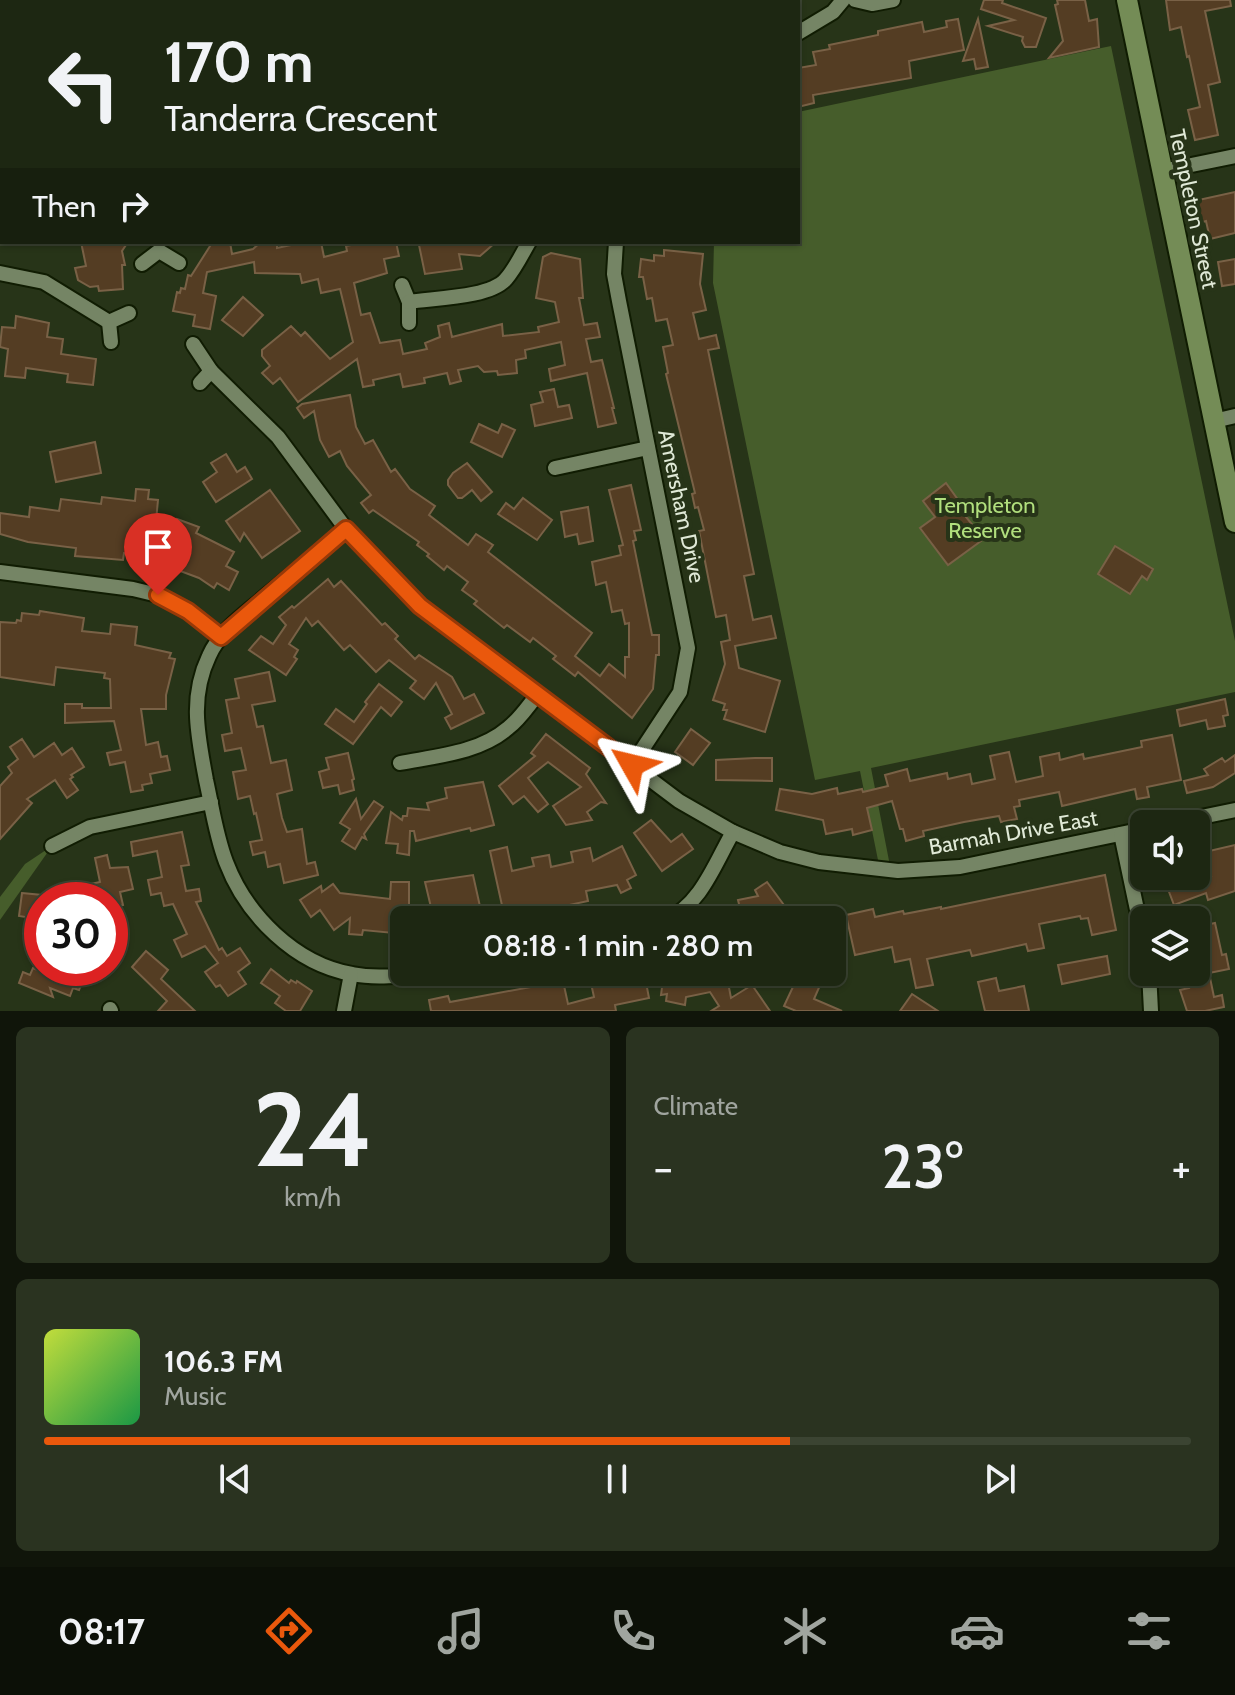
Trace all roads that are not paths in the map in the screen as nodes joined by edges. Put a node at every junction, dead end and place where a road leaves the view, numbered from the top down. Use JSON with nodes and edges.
{"nodes":[{"id":1,"x":843,"y":0,"type":"edge"},
{"id":2,"x":855,"y":0,"type":"edge"},
{"id":3,"x":893,"y":0,"type":"edge"},
{"id":4,"x":1127,"y":0,"type":"edge"},
{"id":5,"x":800,"y":32,"type":"edge"},
{"id":6,"x":1235,"y":156,"type":"edge"},
{"id":7,"x":1162,"y":171,"type":"junction"},
{"id":8,"x":528,"y":244,"type":"edge"},
{"id":9,"x":612,"y":244,"type":"edge"},
{"id":10,"x":160,"y":246,"type":"edge"},
{"id":11,"x":179,"y":263,"type":"dead end"},
{"id":12,"x":142,"y":264,"type":"dead end"},
{"id":13,"x":0,"y":273,"type":"edge"},
{"id":14,"x":402,"y":285,"type":"dead end"},
{"id":15,"x":409,"y":302,"type":"junction"},
{"id":16,"x":129,"y":313,"type":"dead end"},
{"id":17,"x":109,"y":322,"type":"junction"},
{"id":18,"x":409,"y":323,"type":"dead end"},
{"id":19,"x":111,"y":342,"type":"dead end"},
{"id":20,"x":193,"y":344,"type":"dead end"},
{"id":21,"x":211,"y":371,"type":"junction"},
{"id":22,"x":200,"y":383,"type":"dead end"},
{"id":23,"x":1235,"y":416,"type":"edge"},
{"id":24,"x":1214,"y":421,"type":"junction"},
{"id":25,"x":648,"y":448,"type":"junction"},
{"id":26,"x":555,"y":468,"type":"dead end"},
{"id":27,"x":1235,"y":522,"type":"edge"},
{"id":28,"x":346,"y":529,"type":"junction"},
{"id":29,"x":0,"y":572,"type":"edge"},
{"id":30,"x":221,"y":637,"type":"junction"},
{"id":31,"x":538,"y":694,"type":"junction"},
{"id":32,"x":400,"y":763,"type":"dead end"},
{"id":33,"x":632,"y":765,"type":"junction"},
{"id":34,"x":211,"y":802,"type":"junction"},
{"id":35,"x":1235,"y":810,"type":"edge"},
{"id":36,"x":1210,"y":815,"type":"edge"},
{"id":37,"x":733,"y":832,"type":"junction"},
{"id":38,"x":1130,"y":832,"type":"edge"},
{"id":39,"x":1121,"y":834,"type":"junction"},
{"id":40,"x":52,"y":846,"type":"dead end"},
{"id":41,"x":687,"y":906,"type":"edge"},
{"id":42,"x":1136,"y":906,"type":"edge"},
{"id":43,"x":351,"y":974,"type":"junction"},
{"id":44,"x":390,"y":976,"type":"edge"},
{"id":45,"x":1150,"y":986,"type":"edge"},
{"id":46,"x":344,"y":1011,"type":"edge"},
{"id":47,"x":1151,"y":1011,"type":"edge"}],
"edges":[{"from":1,"to":5,"type":"street"},
{"from":2,"to":3,"type":"street"},
{"from":4,"to":7,"type":"street","name":"Templeton Street"},
{"from":6,"to":7,"type":"street"},
{"from":7,"to":24,"type":"street","name":"Templeton Street"},
{"from":8,"to":15,"type":"street"},
{"from":9,"to":25,"type":"street","name":"Amersham Drive"},
{"from":10,"to":11,"type":"street"},
{"from":10,"to":12,"type":"street"},
{"from":13,"to":17,"type":"street"},
{"from":14,"to":15,"type":"street"},
{"from":15,"to":18,"type":"street"},
{"from":16,"to":17,"type":"street"},
{"from":17,"to":19,"type":"street"},
{"from":20,"to":21,"type":"street","name":"Barmah Drive East"},
{"from":21,"to":22,"type":"street"},
{"from":21,"to":28,"type":"street","name":"Barmah Drive East"},
{"from":23,"to":24,"type":"street"},
{"from":24,"to":27,"type":"street","name":"Templeton Street"},
{"from":25,"to":26,"type":"street"},
{"from":25,"to":33,"type":"street","name":"Amersham Drive"},
{"from":28,"to":30,"type":"street"},
{"from":28,"to":31,"type":"street","name":"Barmah Drive East"},
{"from":29,"to":30,"type":"street"},
{"from":30,"to":34,"type":"street"},
{"from":31,"to":32,"type":"street"},
{"from":31,"to":33,"type":"street","name":"Barmah Drive East"},
{"from":33,"to":37,"type":"street","name":"Barmah Drive East"},
{"from":34,"to":40,"type":"street"},
{"from":34,"to":43,"type":"street"},
{"from":35,"to":36,"type":"street"},
{"from":37,"to":39,"type":"street","name":"Barmah Drive East"},
{"from":37,"to":41,"type":"street"},
{"from":38,"to":39,"type":"street","name":"Barmah Drive East"},
{"from":39,"to":42,"type":"street"},
{"from":43,"to":44,"type":"street"},
{"from":43,"to":46,"type":"street"},
{"from":45,"to":47,"type":"street"}]}
